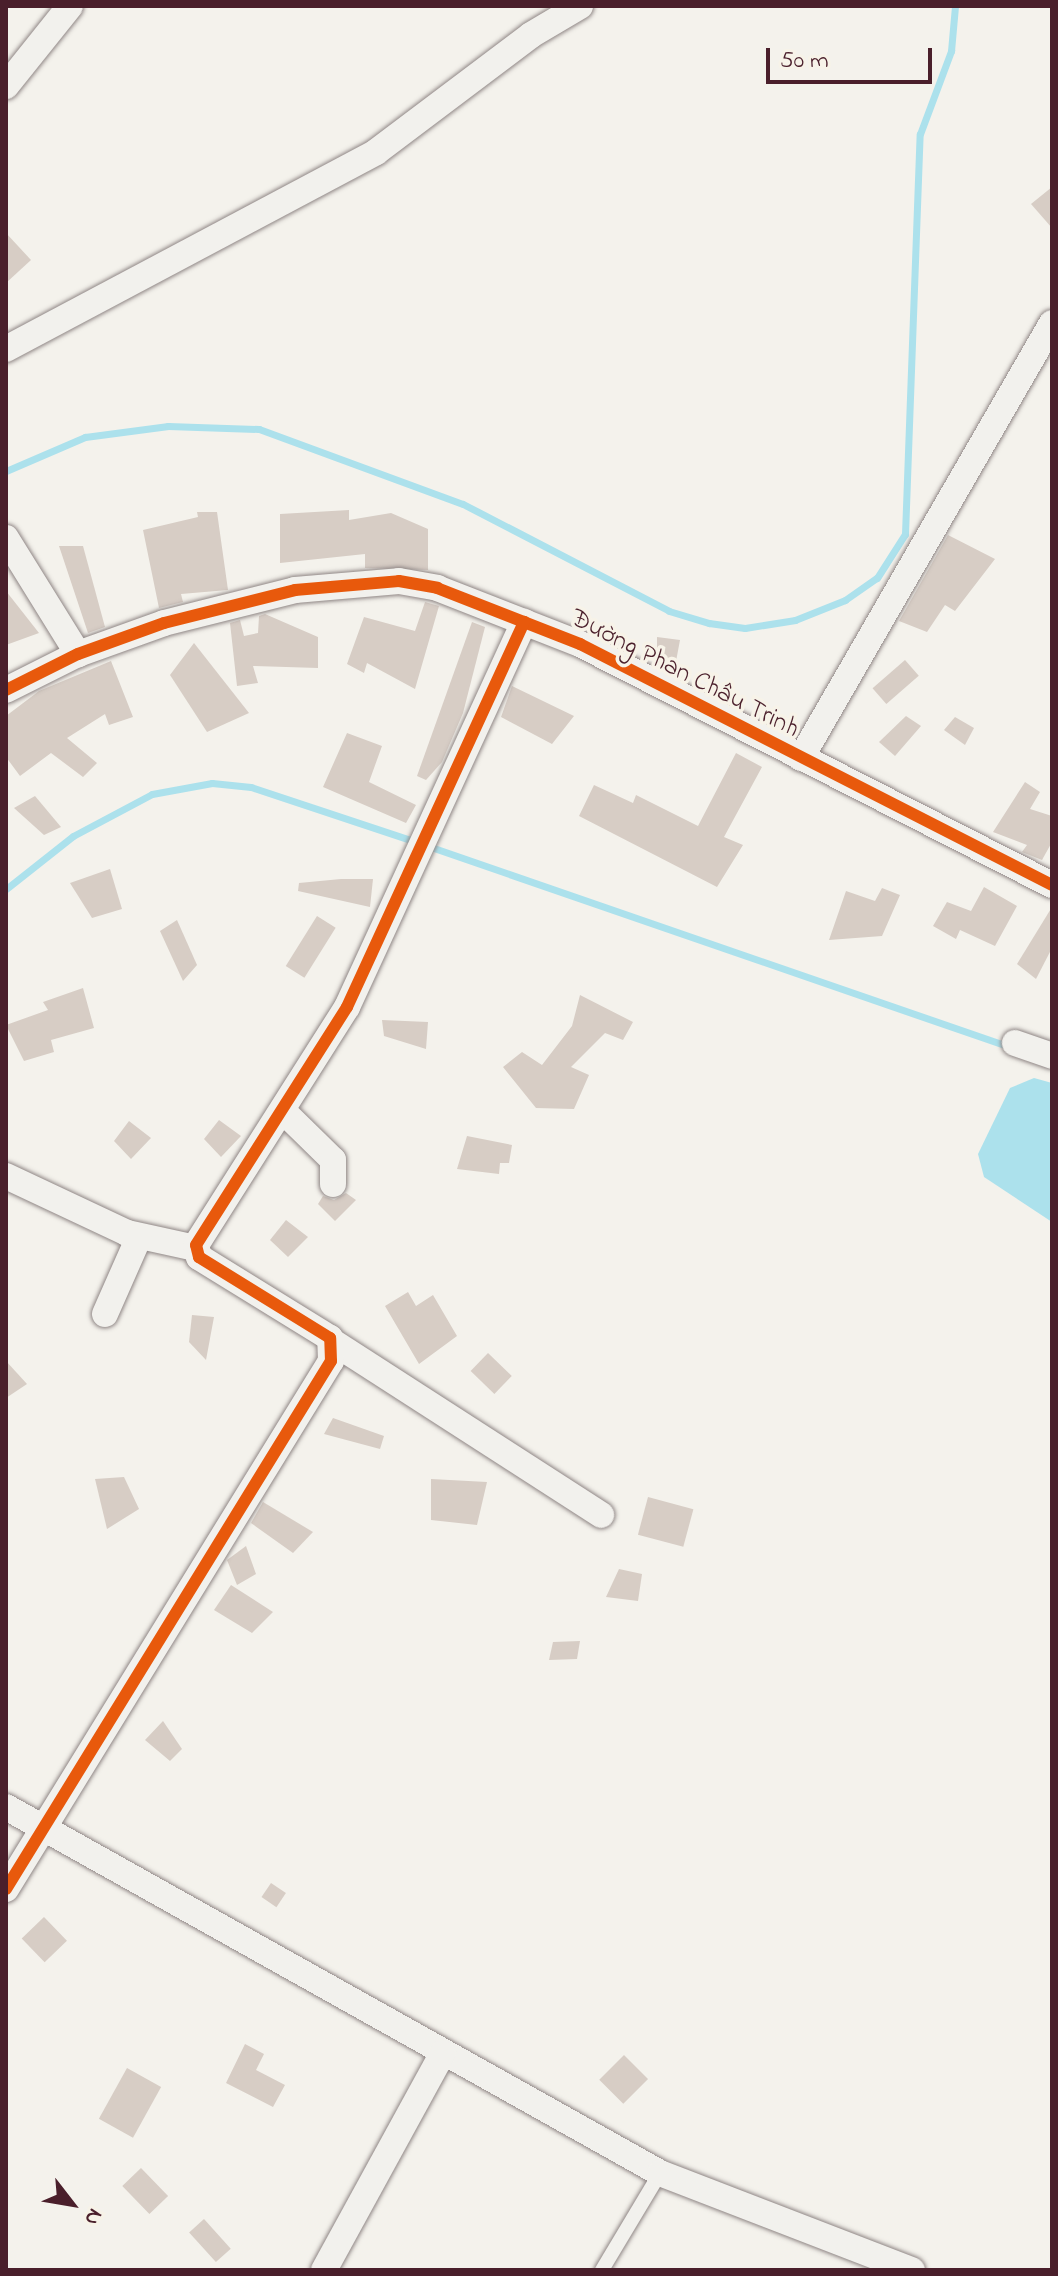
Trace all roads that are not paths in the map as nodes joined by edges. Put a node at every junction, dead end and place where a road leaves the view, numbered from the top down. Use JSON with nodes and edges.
{"nodes":[{"id":1,"x":70,"y":6,"type":"edge"},
{"id":2,"x":580,"y":6,"type":"edge"},
{"id":3,"x":6,"y":86,"type":"edge"},
{"id":4,"x":1052,"y":323,"type":"edge"},
{"id":5,"x":6,"y":349,"type":"edge"},
{"id":6,"x":6,"y":538,"type":"edge"},
{"id":7,"x":524,"y":622,"type":"junction"},
{"id":8,"x":78,"y":654,"type":"junction"},
{"id":9,"x":6,"y":690,"type":"edge"},
{"id":10,"x":801,"y":758,"type":"junction"},
{"id":11,"x":1052,"y":885,"type":"edge"},
{"id":12,"x":1015,"y":1043,"type":"dead end"},
{"id":13,"x":1052,"y":1056,"type":"edge"},
{"id":14,"x":283,"y":1111,"type":"junction"},
{"id":15,"x":6,"y":1176,"type":"edge"},
{"id":16,"x":333,"y":1184,"type":"dead end"},
{"id":17,"x":139,"y":1237,"type":"junction"},
{"id":18,"x":195,"y":1248,"type":"junction"},
{"id":19,"x":105,"y":1314,"type":"dead end"},
{"id":20,"x":333,"y":1342,"type":"junction"},
{"id":21,"x":601,"y":1515,"type":"dead end"},
{"id":22,"x":6,"y":1807,"type":"edge"},
{"id":23,"x":44,"y":1830,"type":"junction"},
{"id":24,"x":6,"y":1889,"type":"edge"},
{"id":25,"x":443,"y":2053,"type":"junction"},
{"id":26,"x":660,"y":2173,"type":"junction"},
{"id":27,"x":324,"y":2270,"type":"edge"},
{"id":28,"x":602,"y":2270,"type":"edge"},
{"id":29,"x":912,"y":2270,"type":"edge"}],
"edges":[{"from":1,"to":3,"type":"street"},
{"from":2,"to":5,"type":"street"},
{"from":4,"to":10,"type":"street"},
{"from":6,"to":8,"type":"street"},
{"from":7,"to":8,"type":"street","name":"Đường Phan Châu Trinh"},
{"from":7,"to":10,"type":"street","name":"Đường Phan Châu Trinh"},
{"from":7,"to":14,"type":"street"},
{"from":8,"to":9,"type":"street","name":"Đường Phan Châu Trinh"},
{"from":10,"to":11,"type":"street","name":"Đường Phan Châu Trinh"},
{"from":12,"to":13,"type":"street"},
{"from":14,"to":16,"type":"street"},
{"from":14,"to":18,"type":"street"},
{"from":15,"to":17,"type":"street"},
{"from":17,"to":18,"type":"street"},
{"from":17,"to":19,"type":"street"},
{"from":18,"to":20,"type":"street"},
{"from":20,"to":21,"type":"street"},
{"from":20,"to":23,"type":"street"},
{"from":22,"to":23,"type":"street"},
{"from":23,"to":24,"type":"street"},
{"from":23,"to":25,"type":"street"},
{"from":25,"to":26,"type":"street"},
{"from":25,"to":27,"type":"street"},
{"from":26,"to":28,"type":"lane"},
{"from":26,"to":29,"type":"street"}]}
